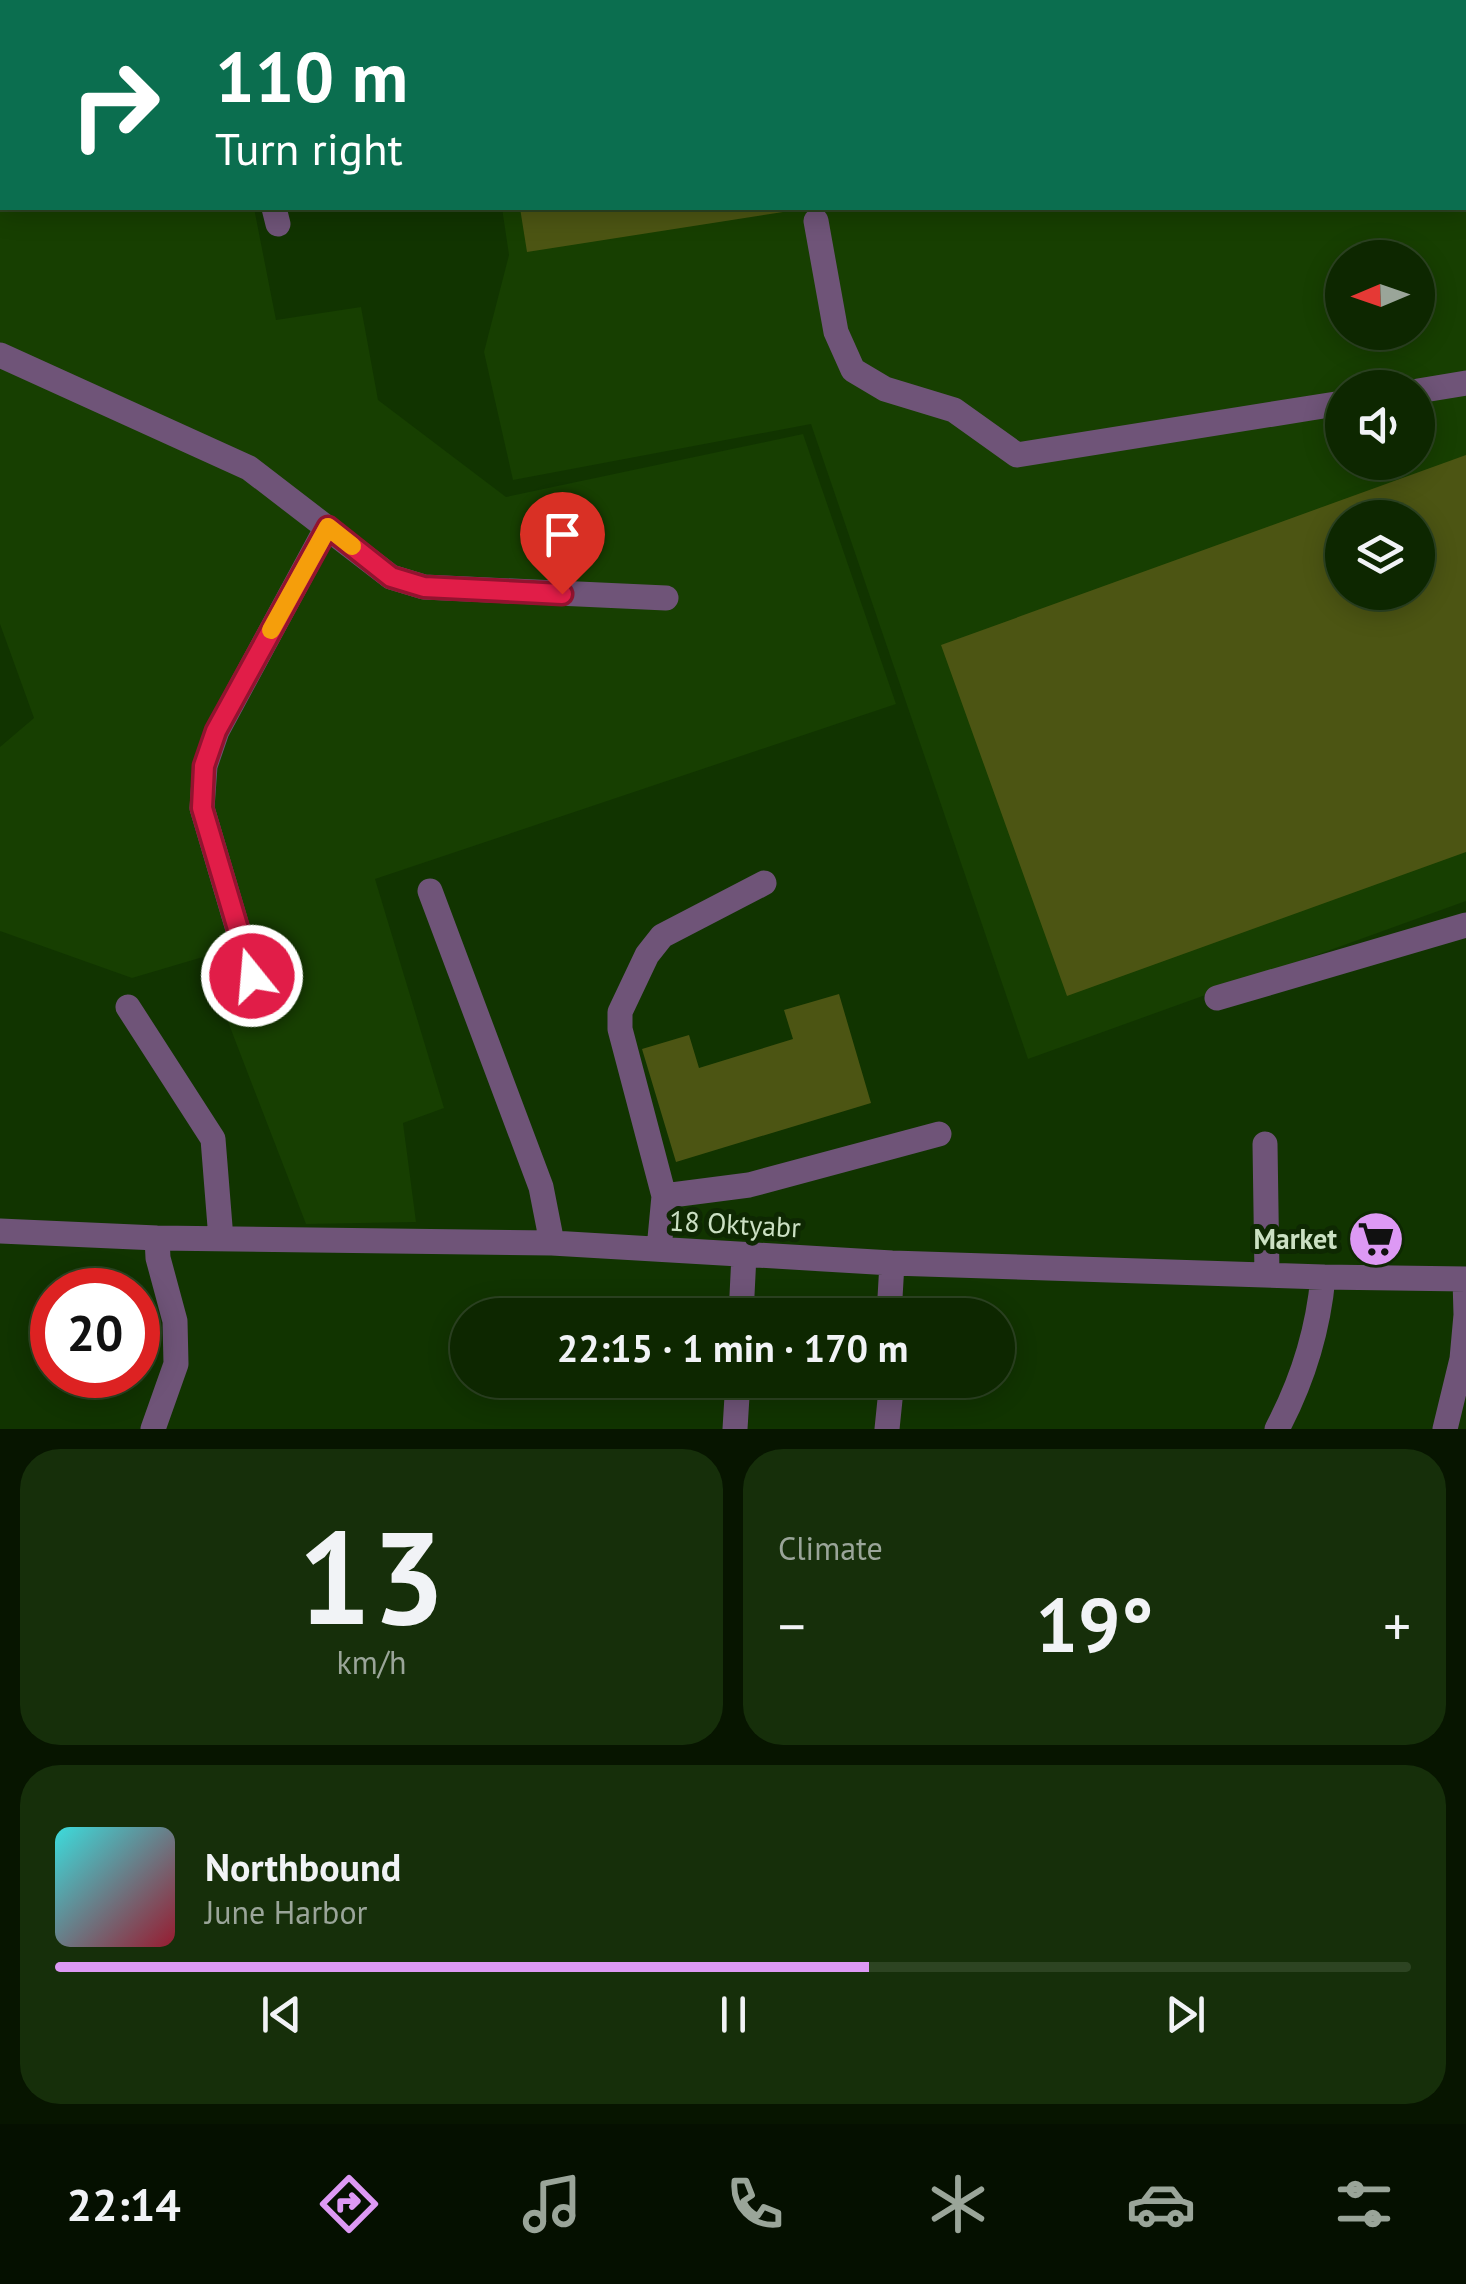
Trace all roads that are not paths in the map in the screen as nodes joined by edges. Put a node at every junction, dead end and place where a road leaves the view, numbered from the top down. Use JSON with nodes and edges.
{"nodes":[{"id":1,"x":816,"y":221,"type":"dead end"},
{"id":2,"x":0,"y":355,"type":"edge"},
{"id":3,"x":1466,"y":383,"type":"edge"},
{"id":4,"x":1435,"y":388,"type":"edge"},
{"id":5,"x":1325,"y":406,"type":"edge"},
{"id":6,"x":328,"y":527,"type":"junction"},
{"id":7,"x":666,"y":598,"type":"dead end"},
{"id":8,"x":764,"y":883,"type":"dead end"},
{"id":9,"x":430,"y":890,"type":"dead end"},
{"id":10,"x":1466,"y":925,"type":"edge"},
{"id":11,"x":252,"y":976,"type":"dead end"},
{"id":12,"x":1216,"y":998,"type":"dead end"},
{"id":13,"x":128,"y":1008,"type":"dead end"},
{"id":14,"x":939,"y":1134,"type":"dead end"},
{"id":15,"x":1264,"y":1144,"type":"dead end"},
{"id":16,"x":664,"y":1196,"type":"junction"},
{"id":17,"x":0,"y":1231,"type":"edge"},
{"id":18,"x":157,"y":1238,"type":"junction"},
{"id":19,"x":220,"y":1239,"type":"junction"},
{"id":20,"x":552,"y":1243,"type":"junction"},
{"id":21,"x":658,"y":1249,"type":"junction"},
{"id":22,"x":744,"y":1254,"type":"junction"},
{"id":23,"x":892,"y":1262,"type":"junction"},
{"id":24,"x":1267,"y":1275,"type":"junction"},
{"id":25,"x":1323,"y":1277,"type":"junction"},
{"id":26,"x":1465,"y":1279,"type":"edge"},
{"id":27,"x":742,"y":1298,"type":"edge"},
{"id":28,"x":890,"y":1298,"type":"edge"},
{"id":29,"x":737,"y":1398,"type":"edge"},
{"id":30,"x":891,"y":1398,"type":"edge"},
{"id":31,"x":152,"y":1429,"type":"edge"},
{"id":32,"x":735,"y":1429,"type":"edge"},
{"id":33,"x":888,"y":1429,"type":"edge"},
{"id":34,"x":1278,"y":1429,"type":"edge"},
{"id":35,"x":1445,"y":1429,"type":"edge"}],
"edges":[{"from":1,"to":5,"type":"street"},
{"from":2,"to":6,"type":"street"},
{"from":3,"to":4,"type":"street"},
{"from":6,"to":7,"type":"street"},
{"from":6,"to":11,"type":"street"},
{"from":8,"to":16,"type":"street"},
{"from":9,"to":20,"type":"street"},
{"from":10,"to":12,"type":"street"},
{"from":13,"to":19,"type":"street"},
{"from":14,"to":16,"type":"street"},
{"from":15,"to":24,"type":"street"},
{"from":16,"to":21,"type":"street"},
{"from":17,"to":18,"type":"street","name":"18 Oktyabr"},
{"from":18,"to":19,"type":"street","name":"18 Oktyabr"},
{"from":18,"to":31,"type":"street"},
{"from":19,"to":20,"type":"street","name":"18 Oktyabr"},
{"from":20,"to":21,"type":"street","name":"18 Oktyabr"},
{"from":21,"to":22,"type":"street","name":"18 Oktyabr"},
{"from":22,"to":23,"type":"street","name":"18 Oktyabr"},
{"from":22,"to":27,"type":"street"},
{"from":23,"to":24,"type":"street","name":"18 Oktyabr"},
{"from":23,"to":28,"type":"street"},
{"from":24,"to":25,"type":"street","name":"18 Oktyabr"},
{"from":25,"to":26,"type":"street","name":"18 Oktyabr"},
{"from":25,"to":34,"type":"street"},
{"from":26,"to":35,"type":"street"},
{"from":29,"to":32,"type":"street"},
{"from":30,"to":33,"type":"street"}]}
